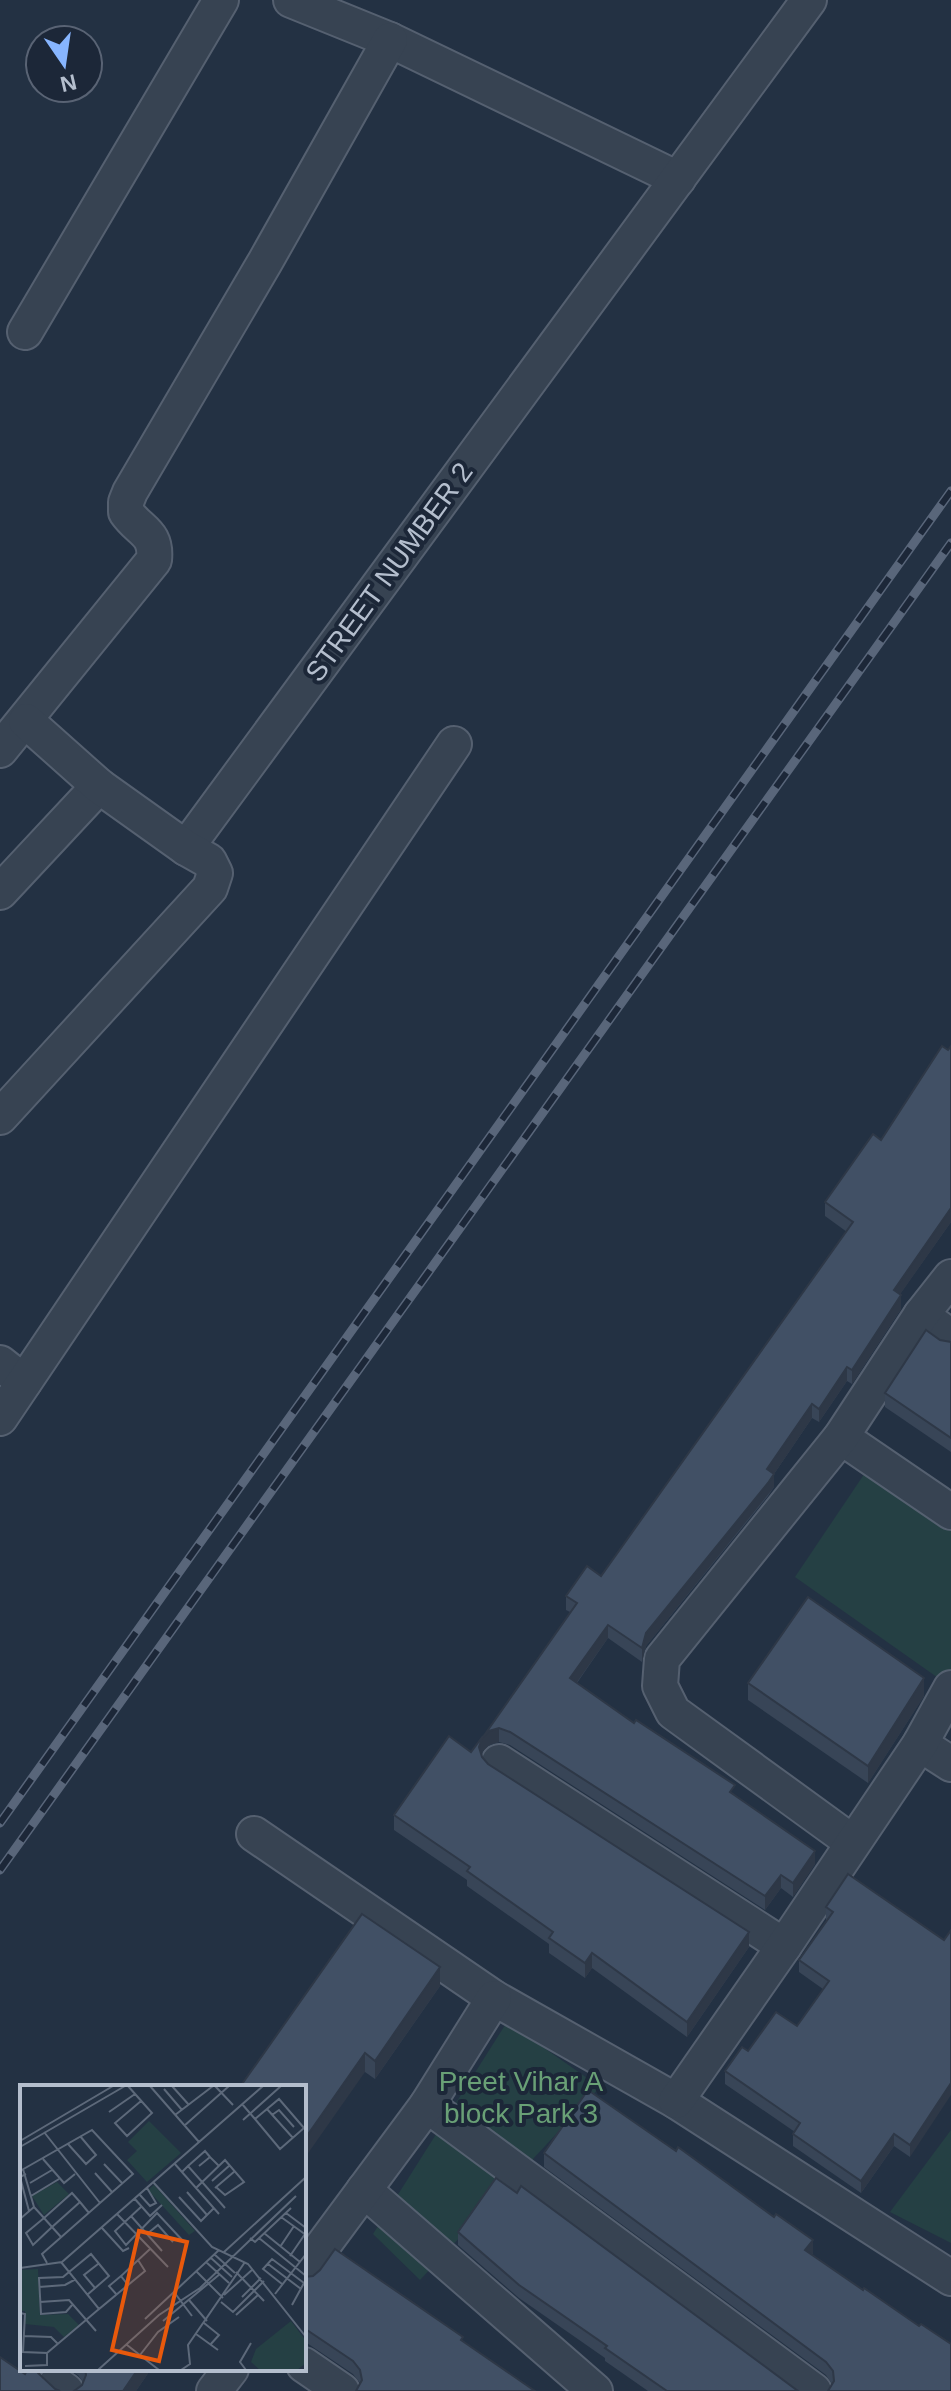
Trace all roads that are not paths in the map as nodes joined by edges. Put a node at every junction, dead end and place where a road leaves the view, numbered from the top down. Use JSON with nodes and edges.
{"nodes":[{"id":1,"x":221,"y":0,"type":"edge"},
{"id":2,"x":291,"y":0,"type":"edge"},
{"id":3,"x":809,"y":0,"type":"edge"},
{"id":4,"x":390,"y":40,"type":"junction"},
{"id":5,"x":678,"y":179,"type":"junction"},
{"id":6,"x":25,"y":332,"type":"dead end"},
{"id":7,"x":26,"y":721,"type":"junction"},
{"id":8,"x":454,"y":744,"type":"dead end"},
{"id":9,"x":0,"y":750,"type":"edge"},
{"id":10,"x":99,"y":786,"type":"junction"},
{"id":11,"x":186,"y":848,"type":"junction"},
{"id":12,"x":0,"y":892,"type":"edge"},
{"id":13,"x":0,"y":1117,"type":"edge"},
{"id":14,"x":951,"y":1277,"type":"edge"},
{"id":15,"x":921,"y":1315,"type":"junction"},
{"id":16,"x":951,"y":1337,"type":"edge"},
{"id":17,"x":12,"y":1372,"type":"edge"},
{"id":18,"x":0,"y":1418,"type":"edge"},
{"id":19,"x":841,"y":1437,"type":"junction"},
{"id":20,"x":951,"y":1512,"type":"edge"},
{"id":21,"x":951,"y":1688,"type":"edge"},
{"id":22,"x":920,"y":1744,"type":"junction"},
{"id":23,"x":499,"y":1762,"type":"dead end"},
{"id":24,"x":951,"y":1764,"type":"edge"},
{"id":25,"x":254,"y":1834,"type":"dead end"},
{"id":26,"x":852,"y":1842,"type":"junction"},
{"id":27,"x":784,"y":1946,"type":"junction"},
{"id":28,"x":494,"y":1998,"type":"junction"},
{"id":29,"x":676,"y":2101,"type":"junction"},
{"id":30,"x":427,"y":2105,"type":"junction"},
{"id":31,"x":364,"y":2190,"type":"junction"},
{"id":32,"x":306,"y":2268,"type":"edge"},
{"id":33,"x":951,"y":2278,"type":"edge"},
{"id":34,"x":306,"y":2366,"type":"edge"},
{"id":35,"x":229,"y":2371,"type":"edge"},
{"id":36,"x":777,"y":2381,"type":"edge"},
{"id":37,"x":214,"y":2391,"type":"edge"},
{"id":38,"x":342,"y":2391,"type":"edge"},
{"id":39,"x":595,"y":2391,"type":"edge"},
{"id":40,"x":814,"y":2391,"type":"edge"}],
"edges":[{"from":1,"to":6,"type":"street"},
{"from":2,"to":4,"type":"street"},
{"from":3,"to":5,"type":"street","name":"STREET NUMBER 2"},
{"from":4,"to":5,"type":"street"},
{"from":4,"to":7,"type":"street"},
{"from":5,"to":11,"type":"street","name":"STREET NUMBER 2"},
{"from":7,"to":9,"type":"street"},
{"from":7,"to":10,"type":"street"},
{"from":8,"to":17,"type":"street"},
{"from":10,"to":11,"type":"street"},
{"from":10,"to":12,"type":"street"},
{"from":11,"to":13,"type":"street"},
{"from":14,"to":15,"type":"street"},
{"from":15,"to":16,"type":"street"},
{"from":15,"to":19,"type":"street"},
{"from":17,"to":18,"type":"street"},
{"from":19,"to":20,"type":"street"},
{"from":19,"to":26,"type":"street"},
{"from":21,"to":22,"type":"street"},
{"from":22,"to":24,"type":"street"},
{"from":22,"to":26,"type":"street"},
{"from":23,"to":27,"type":"street"},
{"from":25,"to":28,"type":"street"},
{"from":26,"to":27,"type":"street"},
{"from":27,"to":29,"type":"street"},
{"from":28,"to":29,"type":"street"},
{"from":28,"to":30,"type":"street"},
{"from":29,"to":33,"type":"street"},
{"from":30,"to":31,"type":"street"},
{"from":30,"to":36,"type":"street"},
{"from":31,"to":32,"type":"street"},
{"from":31,"to":39,"type":"street"},
{"from":34,"to":38,"type":"street"},
{"from":35,"to":37,"type":"street"},
{"from":36,"to":40,"type":"street"}]}
